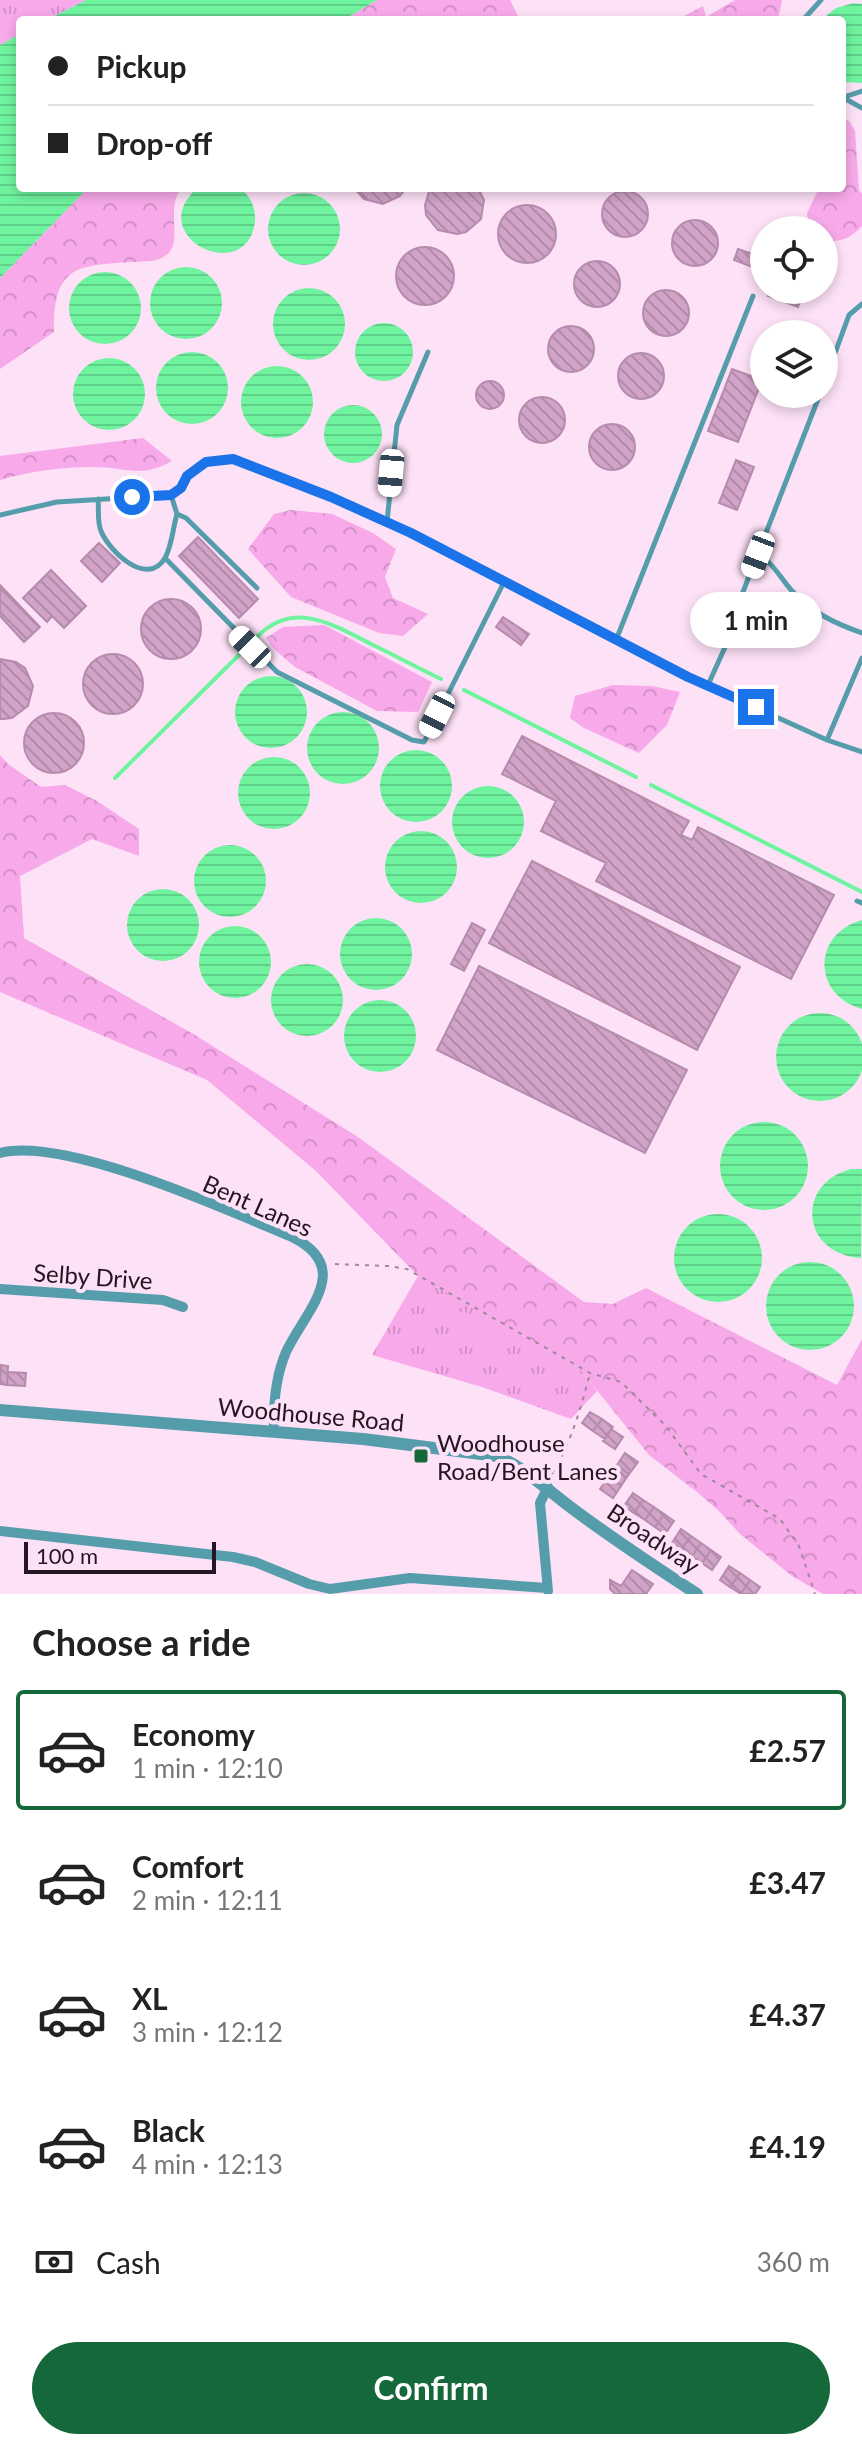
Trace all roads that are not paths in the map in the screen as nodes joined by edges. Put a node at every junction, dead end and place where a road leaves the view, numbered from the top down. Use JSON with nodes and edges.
{"nodes":[{"id":1,"x":821,"y":0,"type":"edge"},
{"id":2,"x":807,"y":16,"type":"edge"},
{"id":3,"x":750,"y":304,"type":"edge"},
{"id":4,"x":862,"y":304,"type":"edge"},
{"id":5,"x":838,"y":345,"type":"edge"},
{"id":6,"x":428,"y":352,"type":"dead end"},
{"id":7,"x":815,"y":408,"type":"edge"},
{"id":8,"x":171,"y":495,"type":"junction"},
{"id":9,"x":98,"y":499,"type":"junction"},
{"id":10,"x":177,"y":514,"type":"junction"},
{"id":11,"x":0,"y":515,"type":"edge"},
{"id":12,"x":387,"y":522,"type":"junction"},
{"id":13,"x":758,"y":555,"type":"junction"},
{"id":14,"x":165,"y":558,"type":"junction"},
{"id":15,"x":504,"y":582,"type":"junction"},
{"id":16,"x":257,"y":588,"type":"dead end"},
{"id":17,"x":862,"y":633,"type":"edge"},
{"id":18,"x":616,"y":640,"type":"junction"},
{"id":19,"x":862,"y":658,"type":"edge"},
{"id":20,"x":708,"y":685,"type":"junction"},
{"id":21,"x":827,"y":740,"type":"junction"},
{"id":22,"x":862,"y":752,"type":"edge"},
{"id":23,"x":0,"y":1153,"type":"edge"},
{"id":24,"x":0,"y":1289,"type":"edge"},
{"id":25,"x":183,"y":1307,"type":"dead end"},
{"id":26,"x":0,"y":1410,"type":"edge"},
{"id":27,"x":274,"y":1432,"type":"junction"},
{"id":28,"x":547,"y":1486,"type":"junction"},
{"id":29,"x":0,"y":1531,"type":"edge"},
{"id":30,"x":548,"y":1591,"type":"edge"},
{"id":31,"x":694,"y":1593,"type":"edge"}],
"edges":[{"from":1,"to":2,"type":"lane"},
{"from":3,"to":18,"type":"lane"},
{"from":4,"to":5,"type":"lane"},
{"from":6,"to":12,"type":"lane"},
{"from":7,"to":13,"type":"lane"},
{"from":8,"to":9,"type":"lane"},
{"from":8,"to":10,"type":"lane"},
{"from":8,"to":12,"type":"lane"},
{"from":9,"to":11,"type":"lane"},
{"from":9,"to":14,"type":"lane"},
{"from":10,"to":14,"type":"lane"},
{"from":10,"to":16,"type":"lane"},
{"from":12,"to":15,"type":"lane"},
{"from":13,"to":17,"type":"lane"},
{"from":13,"to":20,"type":"lane"},
{"from":14,"to":15,"type":"lane"},
{"from":15,"to":18,"type":"lane"},
{"from":18,"to":20,"type":"lane"},
{"from":19,"to":21,"type":"lane"},
{"from":20,"to":21,"type":"lane"},
{"from":21,"to":22,"type":"lane"},
{"from":23,"to":27,"type":"street","name":"Bent Lanes"},
{"from":24,"to":25,"type":"street","name":"Selby Drive"},
{"from":26,"to":27,"type":"street","name":"Woodhouse Road"},
{"from":27,"to":28,"type":"street","name":"Woodhouse Road"},
{"from":28,"to":30,"type":"street"},
{"from":28,"to":31,"type":"street","name":"Broadway"},
{"from":29,"to":30,"type":"street"}]}
